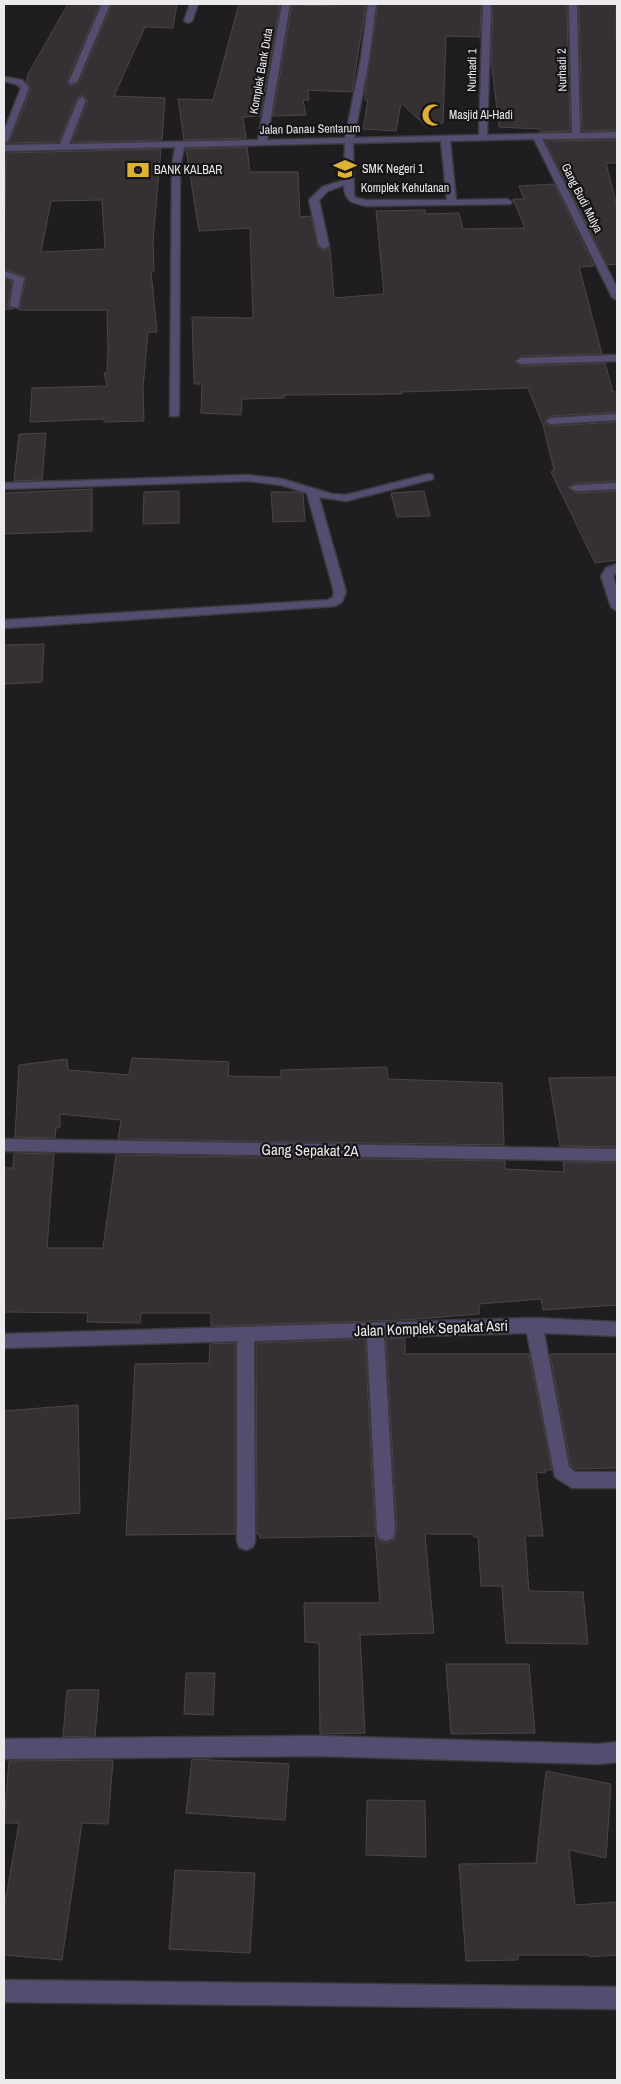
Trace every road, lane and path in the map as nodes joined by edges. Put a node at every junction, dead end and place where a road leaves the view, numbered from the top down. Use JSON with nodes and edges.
{"nodes":[{"id":1,"x":106,"y":4,"type":"edge"},
{"id":2,"x":194,"y":4,"type":"edge"},
{"id":3,"x":286,"y":4,"type":"edge"},
{"id":4,"x":372,"y":4,"type":"edge"},
{"id":5,"x":487,"y":4,"type":"edge"},
{"id":6,"x":573,"y":4,"type":"edge"},
{"id":7,"x":188,"y":21,"type":"dead end"},
{"id":8,"x":4,"y":79,"type":"edge"},
{"id":9,"x":73,"y":82,"type":"dead end"},
{"id":10,"x":82,"y":100,"type":"dead end"},
{"id":11,"x":617,"y":135,"type":"edge"},
{"id":12,"x":576,"y":136,"type":"junction"},
{"id":13,"x":483,"y":137,"type":"junction"},
{"id":14,"x":537,"y":137,"type":"junction"},
{"id":15,"x":445,"y":138,"type":"junction"},
{"id":16,"x":4,"y":141,"type":"edge"},
{"id":17,"x":349,"y":141,"type":"junction"},
{"id":18,"x":262,"y":142,"type":"junction"},
{"id":19,"x":180,"y":144,"type":"junction"},
{"id":20,"x":63,"y":147,"type":"junction"},
{"id":21,"x":4,"y":148,"type":"edge"},
{"id":22,"x":349,"y":181,"type":"junction"},
{"id":23,"x":452,"y":201,"type":"junction"},
{"id":24,"x":507,"y":202,"type":"dead end"},
{"id":25,"x":324,"y":246,"type":"dead end"},
{"id":26,"x":4,"y":274,"type":"edge"},
{"id":27,"x":617,"y":297,"type":"edge"},
{"id":28,"x":15,"y":306,"type":"dead end"},
{"id":29,"x":617,"y":358,"type":"edge"},
{"id":30,"x":521,"y":361,"type":"dead end"},
{"id":31,"x":174,"y":414,"type":"dead end"},
{"id":32,"x":617,"y":417,"type":"edge"},
{"id":33,"x":551,"y":421,"type":"dead end"},
{"id":34,"x":429,"y":477,"type":"dead end"},
{"id":35,"x":4,"y":486,"type":"edge"},
{"id":36,"x":617,"y":486,"type":"edge"},
{"id":37,"x":576,"y":488,"type":"dead end"},
{"id":38,"x":312,"y":491,"type":"junction"},
{"id":39,"x":617,"y":568,"type":"edge"},
{"id":40,"x":617,"y":607,"type":"edge"},
{"id":41,"x":4,"y":624,"type":"edge"},
{"id":42,"x":4,"y":1145,"type":"edge"},
{"id":43,"x":617,"y":1155,"type":"edge"},
{"id":44,"x":534,"y":1325,"type":"junction"},
{"id":45,"x":617,"y":1329,"type":"edge"},
{"id":46,"x":375,"y":1330,"type":"junction"},
{"id":47,"x":245,"y":1334,"type":"junction"},
{"id":48,"x":4,"y":1340,"type":"edge"},
{"id":49,"x":617,"y":1480,"type":"edge"},
{"id":50,"x":386,"y":1532,"type":"dead end"},
{"id":51,"x":246,"y":1541,"type":"dead end"},
{"id":52,"x":4,"y":1749,"type":"edge"},
{"id":53,"x":617,"y":1752,"type":"edge"},
{"id":54,"x":4,"y":1991,"type":"edge"},
{"id":55,"x":617,"y":1998,"type":"edge"}],
"edges":[{"from":1,"to":9,"type":"street"},
{"from":2,"to":7,"type":"street"},
{"from":3,"to":18,"type":"street","name":"Komplek Bank Duta"},
{"from":4,"to":17,"type":"street","name":"Komplek Kehutanan"},
{"from":5,"to":13,"type":"street","name":"Nurhadi 1"},
{"from":6,"to":12,"type":"street","name":"Nurhadi 2"},
{"from":8,"to":16,"type":"street"},
{"from":10,"to":20,"type":"street"},
{"from":11,"to":12,"type":"street","name":"Jalan Danau Sentarum"},
{"from":12,"to":14,"type":"street","name":"Jalan Danau Sentarum"},
{"from":13,"to":14,"type":"street","name":"Jalan Danau Sentarum"},
{"from":13,"to":15,"type":"street","name":"Jalan Danau Sentarum"},
{"from":14,"to":27,"type":"street","name":"Gang Budi Mulya"},
{"from":15,"to":17,"type":"street","name":"Jalan Danau Sentarum"},
{"from":15,"to":23,"type":"street"},
{"from":17,"to":18,"type":"street","name":"Jalan Danau Sentarum"},
{"from":17,"to":22,"type":"street","name":"Komplek Kehutanan"},
{"from":18,"to":19,"type":"street","name":"Jalan Danau Sentarum"},
{"from":19,"to":20,"type":"street","name":"Jalan Danau Sentarum"},
{"from":19,"to":31,"type":"street"},
{"from":20,"to":21,"type":"street","name":"Jalan Danau Sentarum"},
{"from":22,"to":23,"type":"street","name":"Komplek Kehutanan"},
{"from":22,"to":25,"type":"street"},
{"from":23,"to":24,"type":"street","name":"Komplek Kehutanan"},
{"from":26,"to":28,"type":"street"},
{"from":29,"to":30,"type":"street"},
{"from":32,"to":33,"type":"street"},
{"from":34,"to":38,"type":"street"},
{"from":35,"to":38,"type":"street"},
{"from":36,"to":37,"type":"street"},
{"from":38,"to":41,"type":"street"},
{"from":39,"to":40,"type":"street"},
{"from":42,"to":43,"type":"street","name":"Gang Sepakat 2A"},
{"from":44,"to":45,"type":"street","name":"Jalan Komplek Sepakat Asri"},
{"from":44,"to":46,"type":"street","name":"Jalan Komplek Sepakat Asri"},
{"from":44,"to":49,"type":"street"},
{"from":46,"to":47,"type":"street","name":"Jalan Komplek Sepakat Asri"},
{"from":46,"to":50,"type":"street"},
{"from":47,"to":48,"type":"street","name":"Jalan Komplek Sepakat Asri"},
{"from":47,"to":51,"type":"street"},
{"from":52,"to":53,"type":"street"},
{"from":54,"to":55,"type":"street"}]}
